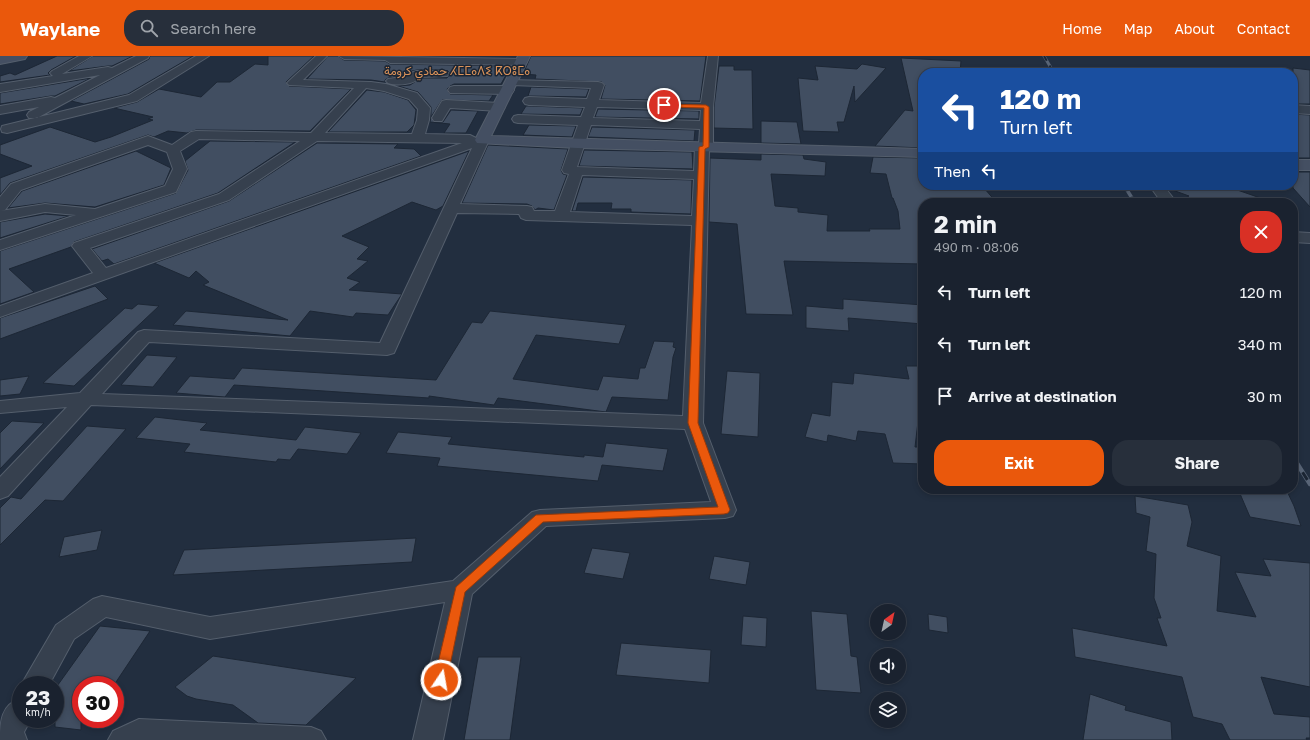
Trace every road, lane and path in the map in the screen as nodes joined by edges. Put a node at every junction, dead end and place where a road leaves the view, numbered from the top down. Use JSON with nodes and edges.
{"nodes":[{"id":1,"x":21,"y":56,"type":"edge"},
{"id":2,"x":87,"y":56,"type":"edge"},
{"id":3,"x":144,"y":56,"type":"edge"},
{"id":4,"x":204,"y":56,"type":"edge"},
{"id":5,"x":322,"y":56,"type":"edge"},
{"id":6,"x":344,"y":56,"type":"edge"},
{"id":7,"x":713,"y":56,"type":"edge"},
{"id":8,"x":523,"y":59,"type":"edge"},
{"id":9,"x":0,"y":60,"type":"edge"},
{"id":10,"x":390,"y":60,"type":"junction"},
{"id":11,"x":124,"y":67,"type":"junction"},
{"id":12,"x":454,"y":75,"type":"dead end"},
{"id":13,"x":42,"y":80,"type":"junction"},
{"id":14,"x":509,"y":81,"type":"junction"},
{"id":15,"x":363,"y":85,"type":"junction"},
{"id":16,"x":389,"y":85,"type":"junction"},
{"id":17,"x":0,"y":88,"type":"edge"},
{"id":18,"x":454,"y":90,"type":"dead end"},
{"id":19,"x":66,"y":98,"type":"junction"},
{"id":20,"x":530,"y":101,"type":"dead end"},
{"id":21,"x":592,"y":103,"type":"junction"},
{"id":22,"x":499,"y":107,"type":"junction"},
{"id":23,"x":706,"y":107,"type":"junction"},
{"id":24,"x":1298,"y":109,"type":"edge"},
{"id":25,"x":0,"y":110,"type":"edge"},
{"id":26,"x":1310,"y":110,"type":"edge"},
{"id":27,"x":438,"y":118,"type":"dead end"},
{"id":28,"x":518,"y":119,"type":"dead end"},
{"id":29,"x":586,"y":121,"type":"junction"},
{"id":30,"x":706,"y":125,"type":"junction"},
{"id":31,"x":4,"y":131,"type":"edge"},
{"id":32,"x":314,"y":137,"type":"junction"},
{"id":33,"x":417,"y":138,"type":"junction"},
{"id":34,"x":482,"y":140,"type":"junction"},
{"id":35,"x":577,"y":144,"type":"junction"},
{"id":36,"x":704,"y":147,"type":"junction"},
{"id":37,"x":173,"y":150,"type":"junction"},
{"id":38,"x":918,"y":153,"type":"edge"},
{"id":39,"x":1298,"y":165,"type":"edge"},
{"id":40,"x":1310,"y":165,"type":"edge"},
{"id":41,"x":577,"y":171,"type":"junction"},
{"id":42,"x":701,"y":175,"type":"junction"},
{"id":43,"x":1160,"y":190,"type":"edge"},
{"id":44,"x":1166,"y":198,"type":"edge"},
{"id":45,"x":0,"y":207,"type":"edge"},
{"id":46,"x":451,"y":208,"type":"junction"},
{"id":47,"x":99,"y":213,"type":"junction"},
{"id":48,"x":0,"y":216,"type":"edge"},
{"id":49,"x":561,"y":216,"type":"junction"},
{"id":50,"x":700,"y":221,"type":"junction"},
{"id":51,"x":1298,"y":237,"type":"edge"},
{"id":52,"x":1310,"y":238,"type":"edge"},
{"id":53,"x":0,"y":245,"type":"edge"},
{"id":54,"x":103,"y":275,"type":"junction"},
{"id":55,"x":0,"y":312,"type":"edge"},
{"id":56,"x":84,"y":399,"type":"junction"},
{"id":57,"x":0,"y":407,"type":"edge"},
{"id":58,"x":693,"y":423,"type":"junction"},
{"id":59,"x":0,"y":491,"type":"edge"},
{"id":60,"x":460,"y":590,"type":"junction"},
{"id":61,"x":40,"y":676,"type":"edge"},
{"id":62,"x":12,"y":726,"type":"edge"},
{"id":63,"x":12,"y":740,"type":"edge"},
{"id":64,"x":124,"y":740,"type":"edge"},
{"id":65,"x":310,"y":740,"type":"edge"},
{"id":66,"x":428,"y":740,"type":"edge"}],
"edges":[{"from":1,"to":9,"type":"street"},
{"from":2,"to":13,"type":"street"},
{"from":3,"to":11,"type":"street"},
{"from":4,"to":31,"type":"street"},
{"from":5,"to":15,"type":"street"},
{"from":6,"to":10,"type":"street"},
{"from":7,"to":23,"type":"street"},
{"from":8,"to":10,"type":"street"},
{"from":8,"to":14,"type":"street"},
{"from":10,"to":16,"type":"street"},
{"from":11,"to":13,"type":"street"},
{"from":11,"to":19,"type":"street"},
{"from":12,"to":16,"type":"street"},
{"from":13,"to":17,"type":"street"},
{"from":14,"to":18,"type":"street"},
{"from":14,"to":21,"type":"street"},
{"from":14,"to":22,"type":"street"},
{"from":15,"to":16,"type":"street"},
{"from":15,"to":32,"type":"street"},
{"from":16,"to":33,"type":"street"},
{"from":19,"to":25,"type":"street"},
{"from":19,"to":31,"type":"street"},
{"from":20,"to":21,"type":"street"},
{"from":21,"to":23,"type":"street"},
{"from":21,"to":29,"type":"street"},
{"from":22,"to":27,"type":"street"},
{"from":22,"to":34,"type":"street"},
{"from":23,"to":30,"type":"street"},
{"from":24,"to":26,"type":"street"},
{"from":28,"to":29,"type":"street"},
{"from":29,"to":30,"type":"street"},
{"from":29,"to":35,"type":"street"},
{"from":30,"to":36,"type":"street"},
{"from":32,"to":33,"type":"street"},
{"from":32,"to":37,"type":"street"},
{"from":32,"to":54,"type":"street"},
{"from":33,"to":34,"type":"street"},
{"from":34,"to":35,"type":"street"},
{"from":34,"to":46,"type":"street"},
{"from":34,"to":54,"type":"street"},
{"from":35,"to":36,"type":"street"},
{"from":35,"to":41,"type":"street"},
{"from":36,"to":38,"type":"street"},
{"from":36,"to":42,"type":"street"},
{"from":37,"to":45,"type":"street"},
{"from":37,"to":47,"type":"street"},
{"from":39,"to":40,"type":"street"},
{"from":41,"to":42,"type":"street"},
{"from":41,"to":49,"type":"street"},
{"from":42,"to":50,"type":"street"},
{"from":43,"to":44,"type":"street"},
{"from":46,"to":49,"type":"street"},
{"from":46,"to":56,"type":"street"},
{"from":47,"to":48,"type":"street"},
{"from":47,"to":53,"type":"street"},
{"from":49,"to":50,"type":"street"},
{"from":50,"to":58,"type":"street"},
{"from":51,"to":52,"type":"street"},
{"from":54,"to":55,"type":"street"},
{"from":56,"to":57,"type":"street"},
{"from":56,"to":58,"type":"street"},
{"from":56,"to":59,"type":"street"},
{"from":58,"to":60,"type":"street"},
{"from":60,"to":61,"type":"street"},
{"from":60,"to":66,"type":"street"},
{"from":62,"to":63,"type":"street"},
{"from":64,"to":65,"type":"street"}]}
